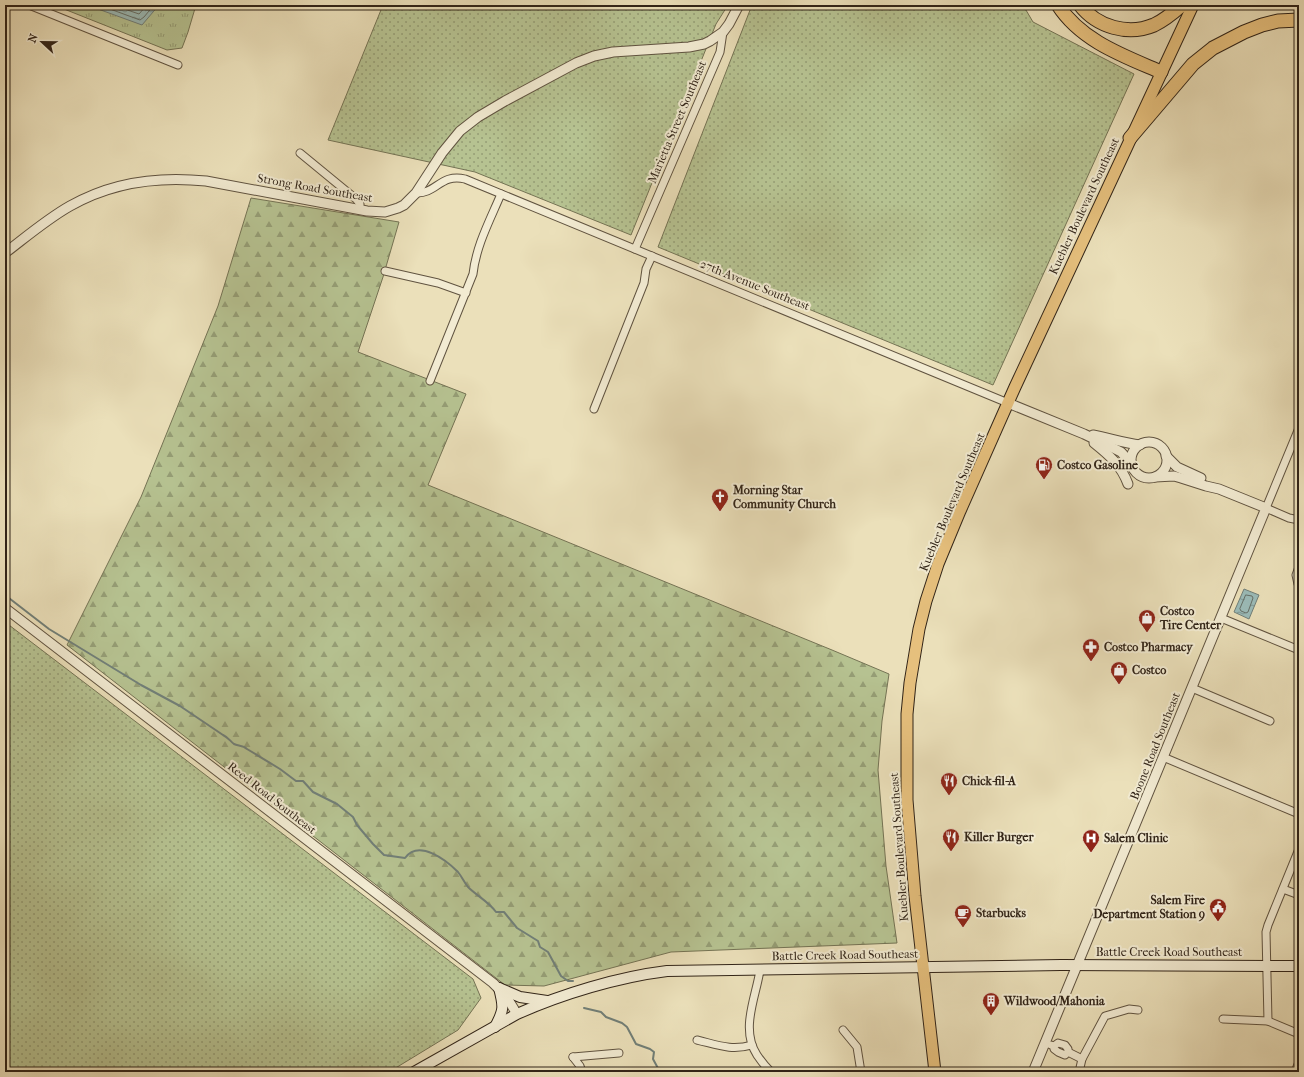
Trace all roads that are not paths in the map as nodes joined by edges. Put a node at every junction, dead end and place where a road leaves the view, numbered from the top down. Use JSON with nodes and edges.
{"nodes":[{"id":1,"x":29,"y":5,"type":"edge"},
{"id":2,"x":739,"y":5,"type":"edge"},
{"id":3,"x":1058,"y":5,"type":"edge"},
{"id":4,"x":1080,"y":5,"type":"edge"},
{"id":5,"x":1182,"y":5,"type":"edge"},
{"id":6,"x":1192,"y":5,"type":"edge"},
{"id":7,"x":1299,"y":20,"type":"edge"},
{"id":8,"x":723,"y":32,"type":"junction"},
{"id":9,"x":178,"y":65,"type":"dead end"},
{"id":10,"x":1161,"y":72,"type":"junction"},
{"id":11,"x":1130,"y":138,"type":"junction"},
{"id":12,"x":300,"y":153,"type":"dead end"},
{"id":13,"x":416,"y":193,"type":"junction"},
{"id":14,"x":501,"y":194,"type":"junction"},
{"id":15,"x":360,"y":210,"type":"junction"},
{"id":16,"x":635,"y":249,"type":"junction"},
{"id":17,"x":5,"y":253,"type":"edge"},
{"id":18,"x":652,"y":256,"type":"junction"},
{"id":19,"x":385,"y":271,"type":"dead end"},
{"id":20,"x":466,"y":293,"type":"junction"},
{"id":21,"x":430,"y":381,"type":"dead end"},
{"id":22,"x":1008,"y":403,"type":"junction"},
{"id":23,"x":594,"y":409,"type":"dead end"},
{"id":24,"x":1299,"y":428,"type":"edge"},
{"id":25,"x":1084,"y":434,"type":"junction"},
{"id":26,"x":1140,"y":445,"type":"junction"},
{"id":27,"x":1166,"y":456,"type":"junction"},
{"id":28,"x":1132,"y":464,"type":"junction"},
{"id":29,"x":1155,"y":477,"type":"junction"},
{"id":30,"x":1128,"y":484,"type":"dead end"},
{"id":31,"x":1219,"y":489,"type":"junction"},
{"id":32,"x":1266,"y":508,"type":"junction"},
{"id":33,"x":1299,"y":520,"type":"edge"},
{"id":34,"x":1299,"y":567,"type":"edge"},
{"id":35,"x":1298,"y":584,"type":"edge"},
{"id":36,"x":5,"y":608,"type":"edge"},
{"id":37,"x":1221,"y":618,"type":"junction"},
{"id":38,"x":1299,"y":650,"type":"edge"},
{"id":39,"x":1192,"y":688,"type":"junction"},
{"id":40,"x":1270,"y":721,"type":"dead end"},
{"id":41,"x":1163,"y":757,"type":"junction"},
{"id":42,"x":1299,"y":814,"type":"edge"},
{"id":43,"x":1299,"y":849,"type":"edge"},
{"id":44,"x":1283,"y":889,"type":"junction"},
{"id":45,"x":1299,"y":895,"type":"edge"},
{"id":46,"x":1078,"y":965,"type":"junction"},
{"id":47,"x":1267,"y":965,"type":"junction"},
{"id":48,"x":1299,"y":966,"type":"edge"},
{"id":49,"x":923,"y":967,"type":"junction"},
{"id":50,"x":760,"y":970,"type":"junction"},
{"id":51,"x":499,"y":988,"type":"junction"},
{"id":52,"x":547,"y":1001,"type":"junction"},
{"id":53,"x":1138,"y":1010,"type":"dead end"},
{"id":54,"x":517,"y":1014,"type":"junction"},
{"id":55,"x":1222,"y":1019,"type":"dead end"},
{"id":56,"x":1268,"y":1021,"type":"junction"},
{"id":57,"x":495,"y":1027,"type":"junction"},
{"id":58,"x":843,"y":1030,"type":"dead end"},
{"id":59,"x":1299,"y":1034,"type":"edge"},
{"id":60,"x":697,"y":1040,"type":"dead end"},
{"id":61,"x":1049,"y":1044,"type":"junction"},
{"id":62,"x":752,"y":1045,"type":"junction"},
{"id":63,"x":619,"y":1053,"type":"dead end"},
{"id":64,"x":1082,"y":1059,"type":"junction"},
{"id":65,"x":1299,"y":1062,"type":"edge"},
{"id":66,"x":414,"y":1072,"type":"edge"},
{"id":67,"x":582,"y":1072,"type":"edge"},
{"id":68,"x":771,"y":1072,"type":"edge"},
{"id":69,"x":861,"y":1072,"type":"edge"},
{"id":70,"x":935,"y":1072,"type":"edge"},
{"id":71,"x":1033,"y":1072,"type":"edge"},
{"id":72,"x":1079,"y":1072,"type":"edge"},
{"id":73,"x":1295,"y":1072,"type":"edge"}],
"edges":[{"from":1,"to":9,"type":"street"},
{"from":2,"to":8,"type":"street","name":"Marietta Street Southeast"},
{"from":3,"to":10,"type":"highway"},
{"from":4,"to":5,"type":"highway"},
{"from":6,"to":10,"type":"main road","name":"Kuebler Boulevard Southeast"},
{"from":7,"to":11,"type":"highway"},
{"from":8,"to":13,"type":"street","name":"Strong Road Southeast"},
{"from":8,"to":16,"type":"street","name":"Marietta Street Southeast"},
{"from":10,"to":11,"type":"main road","name":"Kuebler Boulevard Southeast"},
{"from":11,"to":22,"type":"main road","name":"Kuebler Boulevard Southeast"},
{"from":12,"to":15,"type":"street"},
{"from":13,"to":14,"type":"street","name":"27th Avenue Southeast"},
{"from":13,"to":15,"type":"street","name":"Strong Road Southeast"},
{"from":14,"to":16,"type":"street","name":"27th Avenue Southeast"},
{"from":14,"to":20,"type":"street"},
{"from":15,"to":17,"type":"street","name":"Strong Road Southeast"},
{"from":16,"to":18,"type":"street","name":"27th Avenue Southeast"},
{"from":18,"to":22,"type":"street","name":"27th Avenue Southeast"},
{"from":18,"to":23,"type":"street"},
{"from":19,"to":20,"type":"street"},
{"from":20,"to":21,"type":"street"},
{"from":22,"to":25,"type":"street","name":"27th Avenue Southeast"},
{"from":22,"to":49,"type":"main road","name":"Kuebler Boulevard Southeast"},
{"from":24,"to":32,"type":"street","name":"Boone Road Southeast"},
{"from":25,"to":26,"type":"street","name":"27th Avenue Southeast"},
{"from":25,"to":28,"type":"street","name":"27th Avenue Southeast"},
{"from":25,"to":30,"type":"street"},
{"from":26,"to":27,"type":"street"},
{"from":26,"to":28,"type":"street"},
{"from":27,"to":29,"type":"street"},
{"from":27,"to":31,"type":"street"},
{"from":28,"to":29,"type":"street"},
{"from":29,"to":31,"type":"street"},
{"from":31,"to":32,"type":"street"},
{"from":32,"to":33,"type":"street"},
{"from":32,"to":37,"type":"street","name":"Boone Road Southeast"},
{"from":34,"to":35,"type":"street"},
{"from":36,"to":51,"type":"street","name":"Reed Road Southeast"},
{"from":37,"to":38,"type":"street"},
{"from":37,"to":39,"type":"street","name":"Boone Road Southeast"},
{"from":39,"to":40,"type":"street"},
{"from":39,"to":41,"type":"street","name":"Boone Road Southeast"},
{"from":41,"to":42,"type":"street"},
{"from":41,"to":46,"type":"street","name":"Boone Road Southeast"},
{"from":43,"to":44,"type":"street"},
{"from":44,"to":45,"type":"street"},
{"from":44,"to":47,"type":"street"},
{"from":46,"to":47,"type":"main road","name":"Battle Creek Road Southeast"},
{"from":46,"to":49,"type":"main road","name":"Battle Creek Road Southeast"},
{"from":46,"to":61,"type":"street","name":"Boone Road Southeast"},
{"from":47,"to":48,"type":"main road","name":"Battle Creek Road Southeast"},
{"from":47,"to":56,"type":"street"},
{"from":49,"to":50,"type":"main road","name":"Battle Creek Road Southeast"},
{"from":49,"to":70,"type":"main road","name":"Kuebler Boulevard Southeast"},
{"from":50,"to":52,"type":"main road","name":"Battle Creek Road Southeast"},
{"from":50,"to":62,"type":"street"},
{"from":51,"to":52,"type":"main road"},
{"from":51,"to":54,"type":"street","name":"Reed Road Southeast"},
{"from":51,"to":57,"type":"main road"},
{"from":52,"to":54,"type":"main road","name":"Battle Creek Road Southeast"},
{"from":53,"to":64,"type":"street"},
{"from":54,"to":57,"type":"main road","name":"Battle Creek Road Southeast"},
{"from":55,"to":56,"type":"street"},
{"from":56,"to":59,"type":"street"},
{"from":57,"to":66,"type":"main road","name":"Battle Creek Road Southeast"},
{"from":58,"to":69,"type":"street"},
{"from":60,"to":62,"type":"street"},
{"from":61,"to":64,"type":"street"},
{"from":61,"to":71,"type":"street","name":"Boone Road Southeast"},
{"from":62,"to":68,"type":"street"},
{"from":63,"to":67,"type":"street"},
{"from":64,"to":72,"type":"street"},
{"from":65,"to":73,"type":"street"}]}
